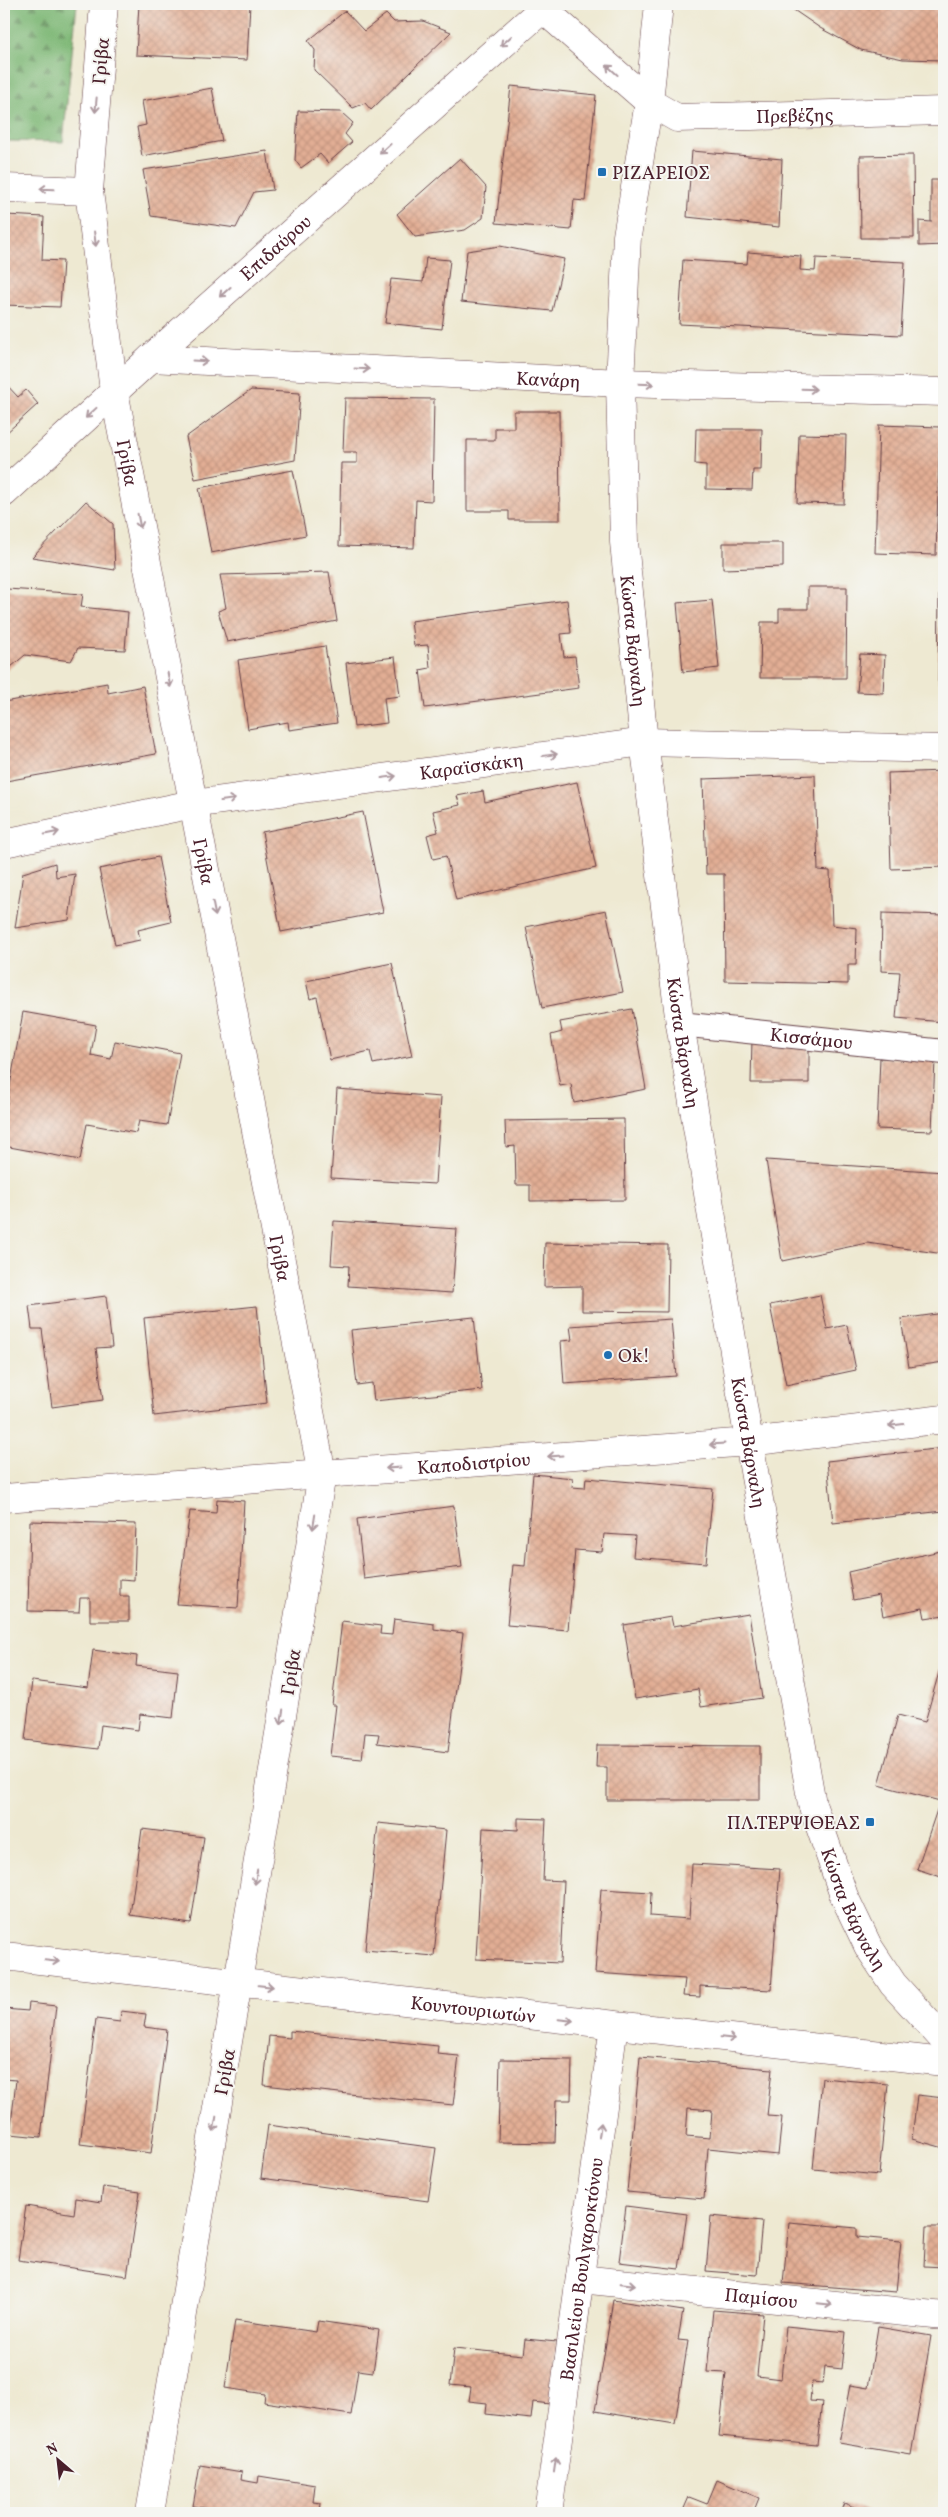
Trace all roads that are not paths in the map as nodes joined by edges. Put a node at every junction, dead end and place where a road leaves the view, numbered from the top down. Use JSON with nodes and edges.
{"nodes":[{"id":1,"x":104,"y":4,"type":"edge"},
{"id":2,"x":659,"y":4,"type":"edge"},
{"id":3,"x":546,"y":6,"type":"edge"},
{"id":4,"x":649,"y":102,"type":"junction"},
{"id":5,"x":944,"y":111,"type":"edge"},
{"id":6,"x":4,"y":188,"type":"edge"},
{"id":7,"x":89,"y":191,"type":"junction"},
{"id":8,"x":151,"y":358,"type":"junction"},
{"id":9,"x":620,"y":383,"type":"junction"},
{"id":10,"x":114,"y":392,"type":"junction"},
{"id":11,"x":944,"y":392,"type":"edge"},
{"id":12,"x":4,"y":494,"type":"edge"},
{"id":13,"x":644,"y":742,"type":"junction"},
{"id":14,"x":944,"y":750,"type":"edge"},
{"id":15,"x":193,"y":804,"type":"junction"},
{"id":16,"x":4,"y":843,"type":"edge"},
{"id":17,"x":680,"y":1024,"type":"junction"},
{"id":18,"x":944,"y":1052,"type":"edge"},
{"id":19,"x":944,"y":1419,"type":"edge"},
{"id":20,"x":749,"y":1442,"type":"junction"},
{"id":21,"x":322,"y":1474,"type":"junction"},
{"id":22,"x":4,"y":1498,"type":"edge"},
{"id":23,"x":4,"y":1956,"type":"edge"},
{"id":24,"x":239,"y":1982,"type":"junction"},
{"id":25,"x":614,"y":2025,"type":"junction"},
{"id":26,"x":944,"y":2040,"type":"edge"},
{"id":27,"x":944,"y":2062,"type":"edge"},
{"id":28,"x":580,"y":2279,"type":"junction"},
{"id":29,"x":944,"y":2316,"type":"edge"},
{"id":30,"x":150,"y":2513,"type":"edge"},
{"id":31,"x":548,"y":2513,"type":"edge"}],
"edges":[{"from":1,"to":7,"type":"street","name":"Γρίβα","one_way":true},
{"from":2,"to":4,"type":"street","name":"Κώστα Βάρναλη"},
{"from":4,"to":3,"type":"street","name":"Πρεβέζης","one_way":true},
{"from":3,"to":8,"type":"street","name":"Επιδαύρου","one_way":true},
{"from":4,"to":5,"type":"street","name":"Πρεβέζης"},
{"from":4,"to":9,"type":"street","name":"Κώστα Βάρναλη"},
{"from":7,"to":6,"type":"street","one_way":true},
{"from":7,"to":10,"type":"street","name":"Γρίβα","one_way":true},
{"from":8,"to":9,"type":"street","name":"Κανάρη","one_way":true},
{"from":8,"to":10,"type":"street","name":"Επιδαύρου"},
{"from":9,"to":11,"type":"street","name":"Κανάρη","one_way":true},
{"from":9,"to":13,"type":"street","name":"Κώστα Βάρναλη"},
{"from":10,"to":12,"type":"street","name":"Επιδαύρου","one_way":true},
{"from":10,"to":15,"type":"street","name":"Γρίβα","one_way":true},
{"from":13,"to":14,"type":"street","name":"Καραϊσκάκη"},
{"from":15,"to":13,"type":"street","name":"Καραϊσκάκη","one_way":true},
{"from":13,"to":17,"type":"street","name":"Κώστα Βάρναλη"},
{"from":16,"to":15,"type":"street","name":"Καραϊσκάκη","one_way":true},
{"from":15,"to":21,"type":"street","name":"Γρίβα","one_way":true},
{"from":17,"to":18,"type":"lane","name":"Κισσάμου"},
{"from":17,"to":20,"type":"street","name":"Κώστα Βάρναλη"},
{"from":19,"to":20,"type":"street","name":"Καποδιστρίου","one_way":true},
{"from":20,"to":21,"type":"street","name":"Καποδιστρίου","one_way":true},
{"from":20,"to":26,"type":"street","name":"Κώστα Βάρναλη"},
{"from":21,"to":22,"type":"street","name":"Καποδιστρίου"},
{"from":21,"to":24,"type":"street","name":"Γρίβα","one_way":true},
{"from":23,"to":24,"type":"street","name":"Κουντουριωτών","one_way":true},
{"from":24,"to":25,"type":"street","name":"Κουντουριωτών","one_way":true},
{"from":24,"to":30,"type":"street","name":"Γρίβα","one_way":true},
{"from":25,"to":27,"type":"street","name":"Κουντουριωτών","one_way":true},
{"from":28,"to":25,"type":"street","name":"Βασιλείου Βουλγαροκτόνου","one_way":true},
{"from":28,"to":29,"type":"street","name":"Παμίσου","one_way":true},
{"from":31,"to":28,"type":"street","name":"Βασιλείου Βουλγαροκτόνου","one_way":true}]}
